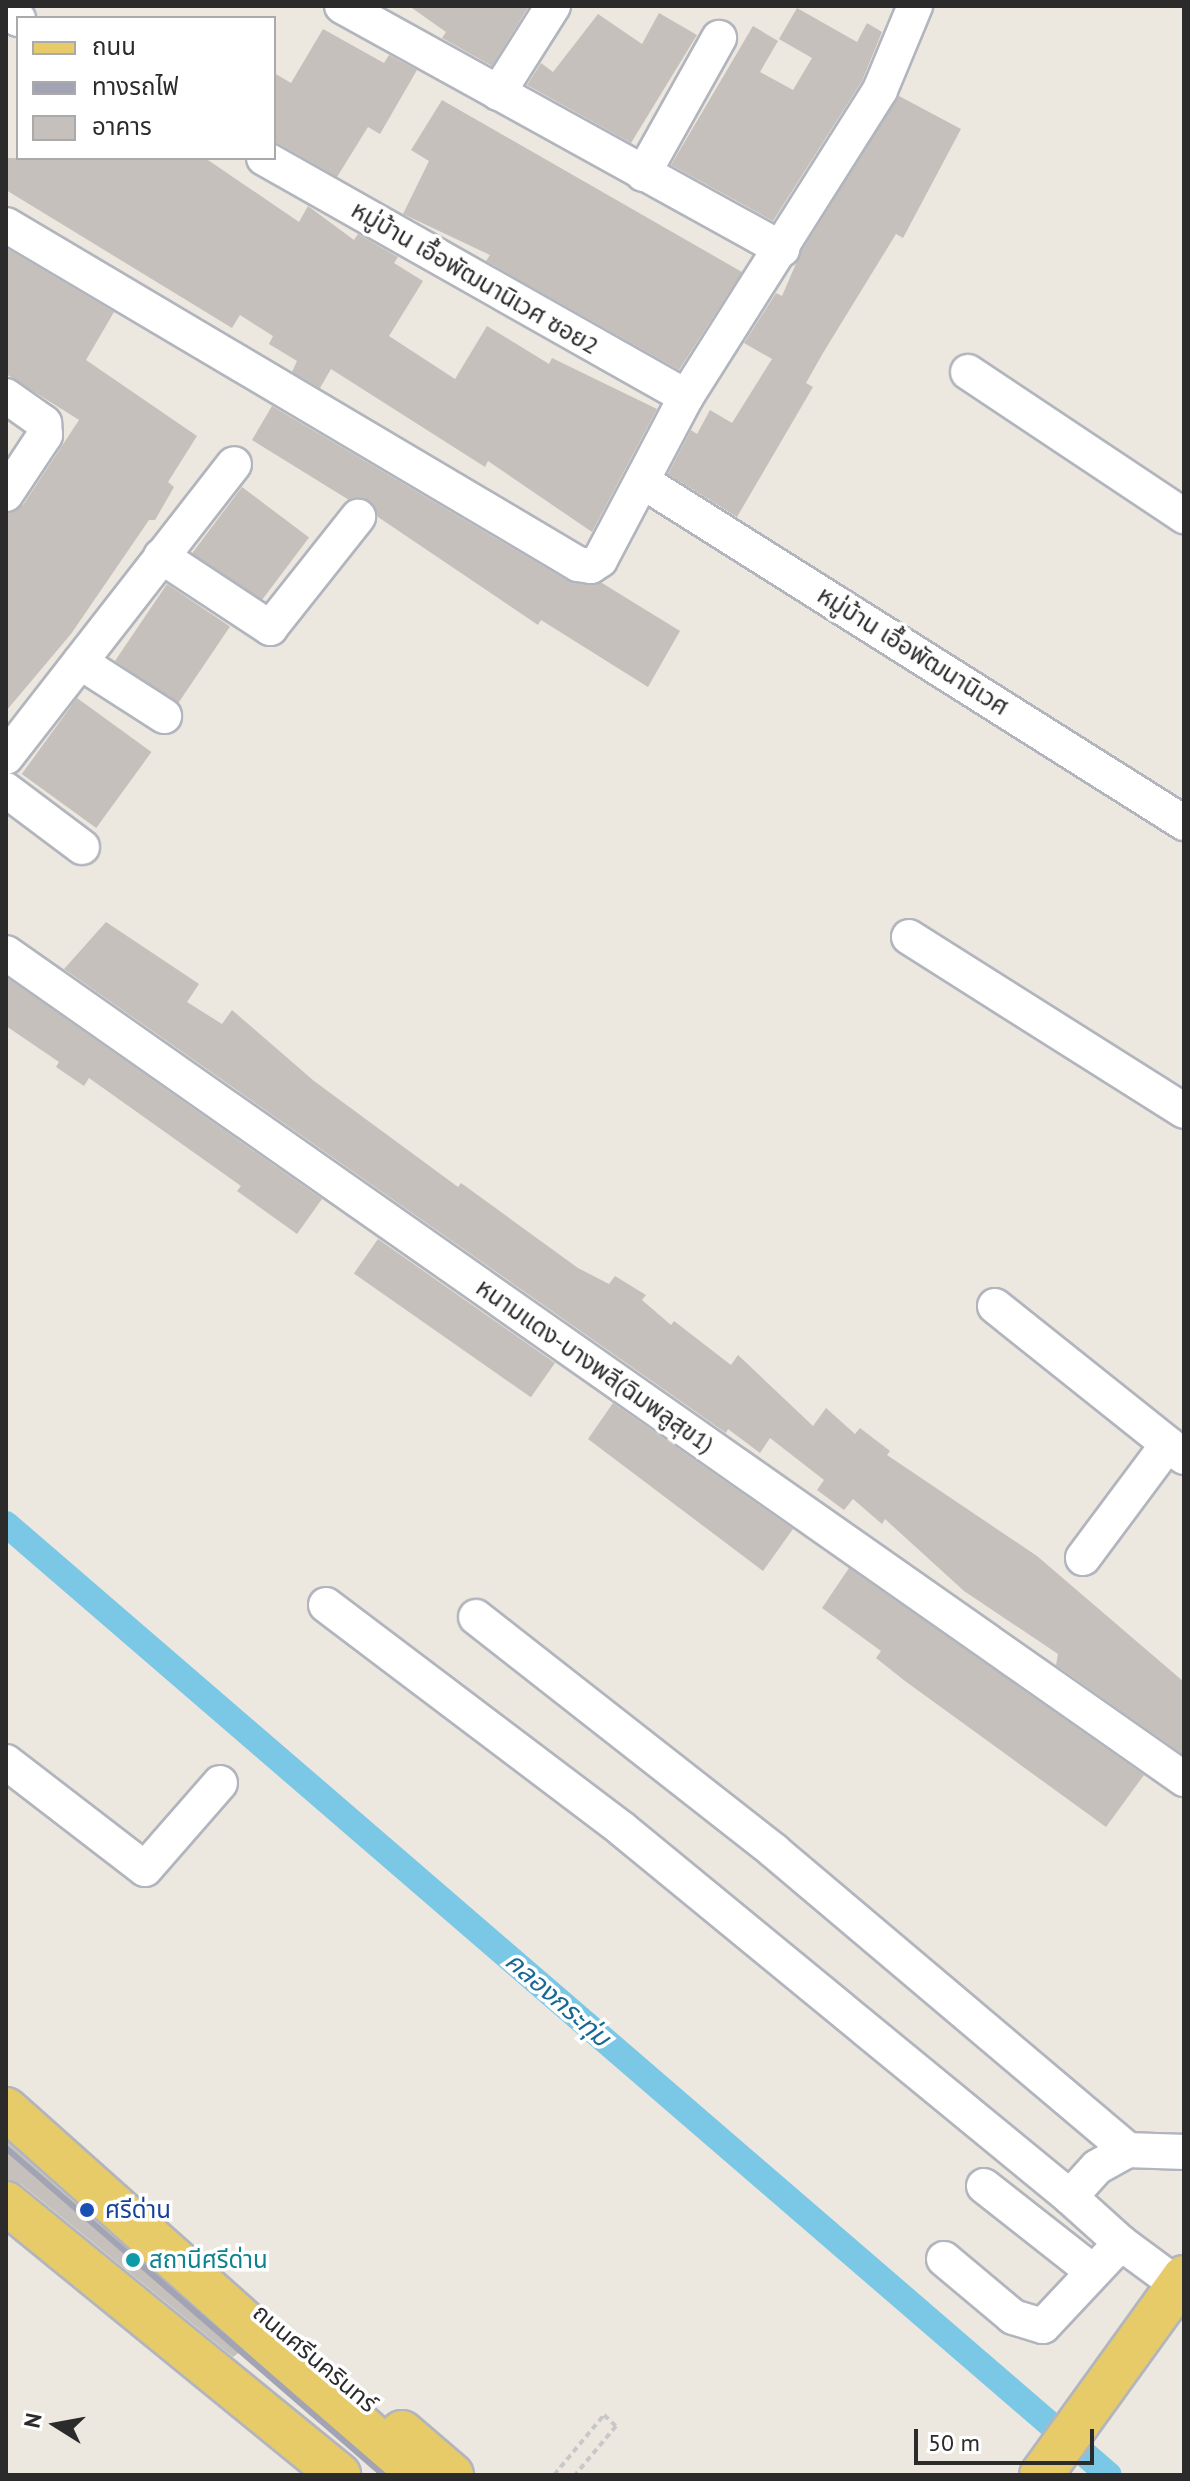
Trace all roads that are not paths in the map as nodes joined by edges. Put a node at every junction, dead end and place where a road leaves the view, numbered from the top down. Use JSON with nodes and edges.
{"nodes":[{"id":1,"x":553,"y":6,"type":"edge"},
{"id":2,"x":915,"y":6,"type":"edge"},
{"id":3,"x":352,"y":9,"type":"edge"},
{"id":4,"x":719,"y":38,"type":"dead end"},
{"id":5,"x":498,"y":93,"type":"junction"},
{"id":6,"x":268,"y":160,"type":"edge"},
{"id":7,"x":643,"y":174,"type":"junction"},
{"id":8,"x":6,"y":225,"type":"edge"},
{"id":9,"x":782,"y":249,"type":"junction"},
{"id":10,"x":968,"y":372,"type":"dead end"},
{"id":11,"x":6,"y":396,"type":"edge"},
{"id":12,"x":686,"y":397,"type":"junction"},
{"id":13,"x":234,"y":464,"type":"dead end"},
{"id":14,"x":642,"y":481,"type":"junction"},
{"id":15,"x":6,"y":494,"type":"edge"},
{"id":16,"x":1184,"y":516,"type":"edge"},
{"id":17,"x":358,"y":517,"type":"dead end"},
{"id":18,"x":161,"y":556,"type":"junction"},
{"id":19,"x":80,"y":662,"type":"junction"},
{"id":20,"x":164,"y":716,"type":"dead end"},
{"id":21,"x":6,"y":757,"type":"edge"},
{"id":22,"x":6,"y":790,"type":"edge"},
{"id":23,"x":1184,"y":823,"type":"edge"},
{"id":24,"x":82,"y":847,"type":"dead end"},
{"id":25,"x":909,"y":937,"type":"dead end"},
{"id":26,"x":6,"y":953,"type":"edge"},
{"id":27,"x":1184,"y":1111,"type":"edge"},
{"id":28,"x":995,"y":1306,"type":"dead end"},
{"id":29,"x":1176,"y":1450,"type":"edge"},
{"id":30,"x":1083,"y":1558,"type":"dead end"},
{"id":31,"x":326,"y":1605,"type":"dead end"},
{"id":32,"x":476,"y":1617,"type":"dead end"},
{"id":33,"x":6,"y":1762,"type":"edge"},
{"id":34,"x":1184,"y":1779,"type":"edge"},
{"id":35,"x":220,"y":1783,"type":"dead end"},
{"id":36,"x":6,"y":2109,"type":"edge"},
{"id":37,"x":1128,"y":2150,"type":"junction"},
{"id":38,"x":1184,"y":2152,"type":"edge"},
{"id":39,"x":984,"y":2186,"type":"dead end"},
{"id":40,"x":97,"y":2190,"type":"junction"},
{"id":41,"x":1070,"y":2197,"type":"junction"},
{"id":42,"x":6,"y":2203,"type":"edge"},
{"id":43,"x":1121,"y":2243,"type":"junction"},
{"id":44,"x":59,"y":2248,"type":"junction"},
{"id":45,"x":944,"y":2259,"type":"dead end"},
{"id":46,"x":1092,"y":2271,"type":"junction"},
{"id":47,"x":1178,"y":2296,"type":"edge"},
{"id":48,"x":1046,"y":2467,"type":"edge"},
{"id":49,"x":305,"y":2475,"type":"edge"},
{"id":50,"x":339,"y":2475,"type":"edge"},
{"id":51,"x":416,"y":2475,"type":"edge"},
{"id":52,"x":452,"y":2475,"type":"edge"}],
"edges":[{"from":1,"to":5,"type":"street"},
{"from":2,"to":9,"type":"street"},
{"from":3,"to":5,"type":"street"},
{"from":4,"to":7,"type":"street"},
{"from":5,"to":7,"type":"street"},
{"from":6,"to":12,"type":"street","name":"หมู่บ้าน เอื้อพัฒนานิเวศ ซอย2"},
{"from":7,"to":9,"type":"street"},
{"from":8,"to":14,"type":"street"},
{"from":9,"to":12,"type":"street"},
{"from":10,"to":16,"type":"street"},
{"from":11,"to":15,"type":"street"},
{"from":12,"to":14,"type":"street"},
{"from":13,"to":18,"type":"street"},
{"from":14,"to":23,"type":"street","name":"หมู่บ้าน เอื้อพัฒนานิเวศ"},
{"from":17,"to":18,"type":"street"},
{"from":18,"to":19,"type":"street"},
{"from":19,"to":20,"type":"street"},
{"from":19,"to":21,"type":"street"},
{"from":22,"to":24,"type":"street"},
{"from":25,"to":27,"type":"street"},
{"from":26,"to":34,"type":"street","name":"หนามแดง-บางพลี(ฉิมพลูสุข1)"},
{"from":28,"to":29,"type":"street"},
{"from":29,"to":30,"type":"street"},
{"from":31,"to":41,"type":"street"},
{"from":32,"to":37,"type":"street"},
{"from":33,"to":35,"type":"street"},
{"from":36,"to":40,"type":"main road","name":"ถนนศรีนครินทร์"},
{"from":37,"to":38,"type":"street"},
{"from":37,"to":41,"type":"street"},
{"from":39,"to":46,"type":"street"},
{"from":40,"to":51,"type":"main road","name":"ถนนศรีนครินทร์"},
{"from":40,"to":52,"type":"main road","name":"ถนนศรีนครินทร์"},
{"from":41,"to":43,"type":"street"},
{"from":42,"to":44,"type":"main road"},
{"from":43,"to":46,"type":"street"},
{"from":43,"to":47,"type":"street"},
{"from":44,"to":49,"type":"main road"},
{"from":44,"to":50,"type":"main road"},
{"from":45,"to":46,"type":"street"},
{"from":47,"to":48,"type":"main road"}]}
